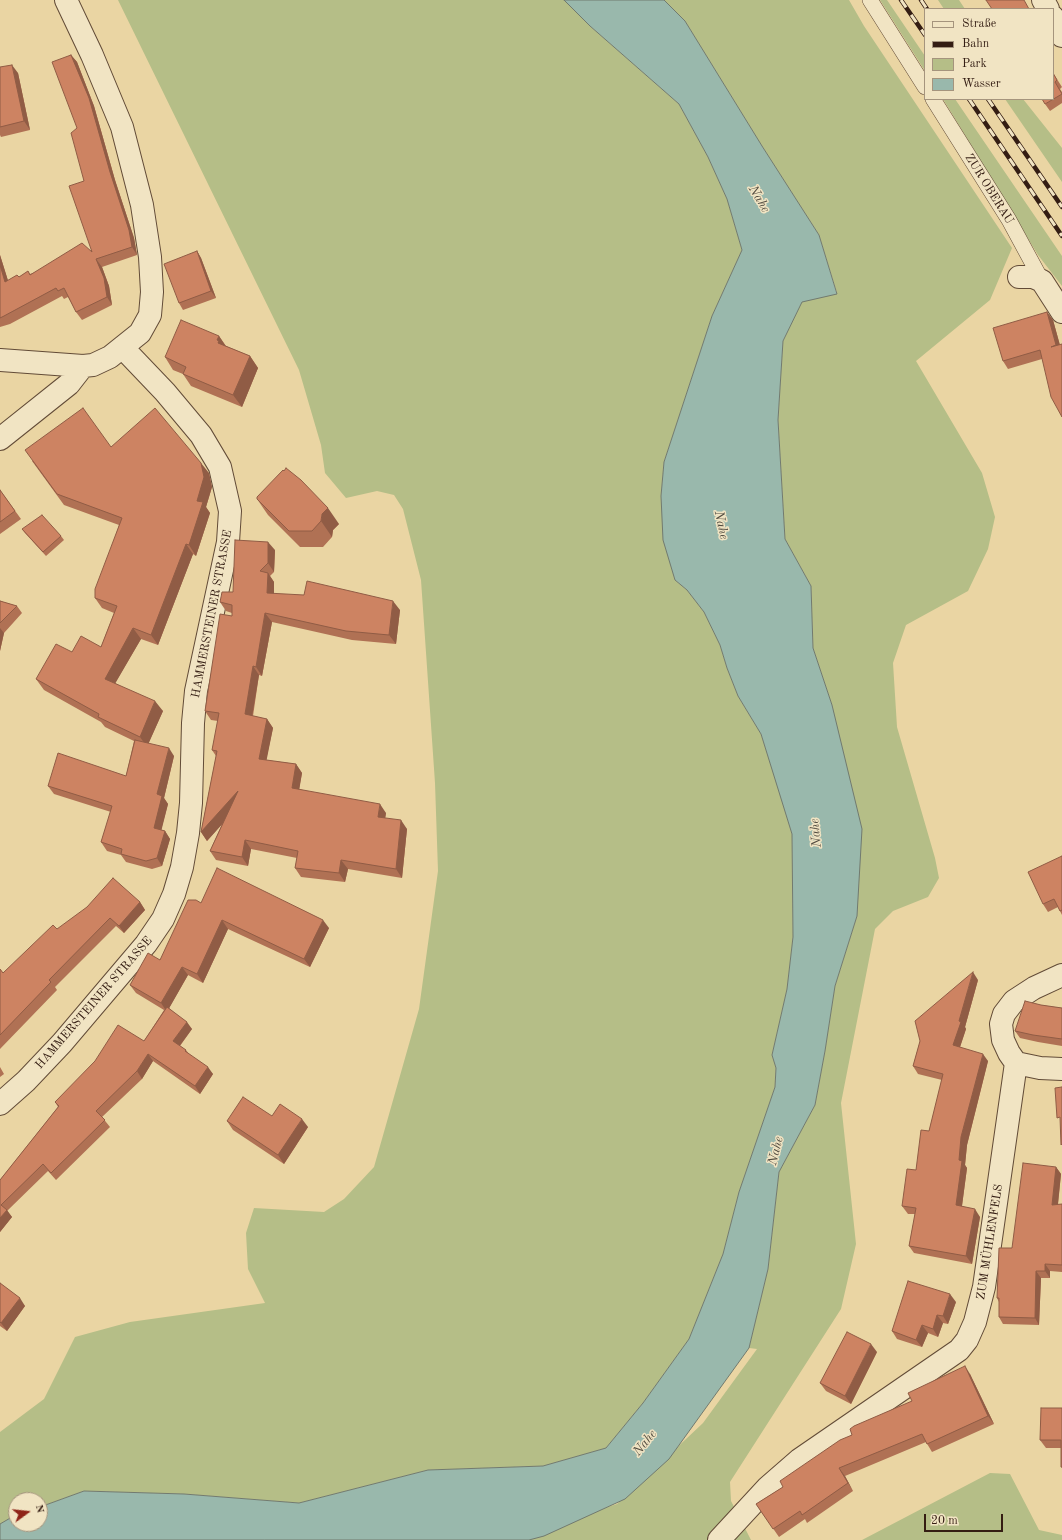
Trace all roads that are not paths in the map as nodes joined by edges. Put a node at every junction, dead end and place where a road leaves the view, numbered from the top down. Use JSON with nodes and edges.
{"nodes":[{"id":1,"x":66,"y":0,"type":"edge"},
{"id":2,"x":870,"y":0,"type":"edge"},
{"id":3,"x":1054,"y":19,"type":"edge"},
{"id":4,"x":1062,"y":36,"type":"edge"},
{"id":5,"x":924,"y":85,"type":"edge"},
{"id":6,"x":934,"y":100,"type":"edge"},
{"id":7,"x":1019,"y":277,"type":"dead end"},
{"id":8,"x":1042,"y":281,"type":"junction"},
{"id":9,"x":1062,"y":312,"type":"edge"},
{"id":10,"x":122,"y":348,"type":"junction"},
{"id":11,"x":0,"y":360,"type":"edge"},
{"id":12,"x":83,"y":366,"type":"junction"},
{"id":13,"x":0,"y":439,"type":"edge"},
{"id":14,"x":1062,"y":975,"type":"edge"},
{"id":15,"x":1016,"y":1063,"type":"junction"},
{"id":16,"x":1062,"y":1069,"type":"edge"},
{"id":17,"x":0,"y":1104,"type":"edge"},
{"id":18,"x":719,"y":1540,"type":"edge"}],
"edges":[{"from":1,"to":10,"type":"street"},
{"from":2,"to":5,"type":"lane"},
{"from":3,"to":4,"type":"street"},
{"from":6,"to":8,"type":"lane","name":"ZUR OBERAU"},
{"from":7,"to":8,"type":"street"},
{"from":8,"to":9,"type":"street","name":"ZUR OBERAU"},
{"from":10,"to":12,"type":"street"},
{"from":10,"to":17,"type":"street","name":"HAMMERSTEINER STRASSE"},
{"from":11,"to":12,"type":"street"},
{"from":12,"to":13,"type":"street"},
{"from":14,"to":15,"type":"street"},
{"from":15,"to":16,"type":"street"},
{"from":15,"to":18,"type":"street","name":"ZUM MÜHLENFELS"}]}
